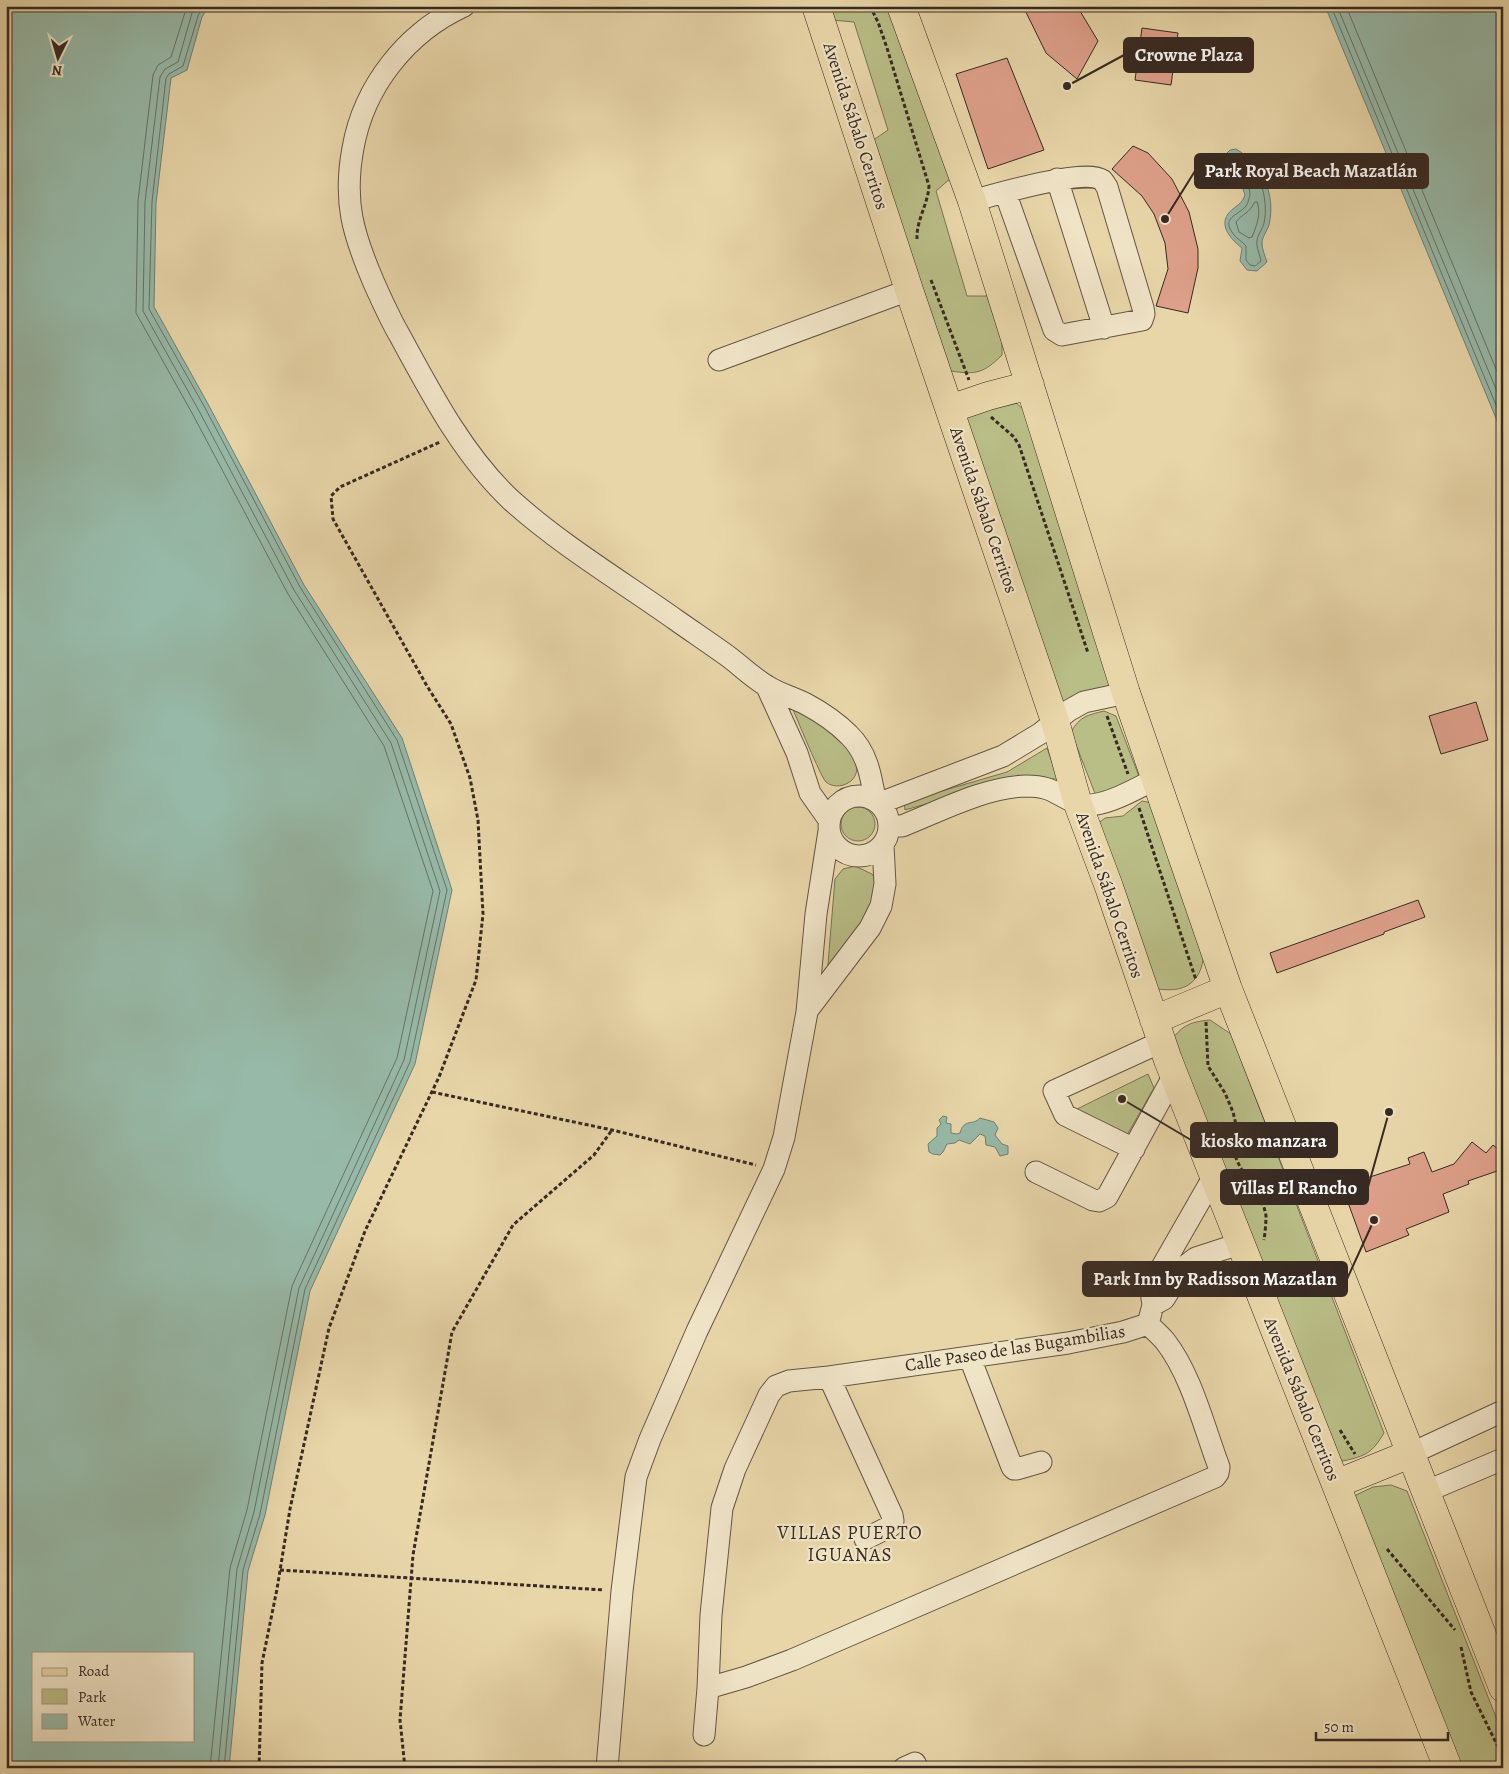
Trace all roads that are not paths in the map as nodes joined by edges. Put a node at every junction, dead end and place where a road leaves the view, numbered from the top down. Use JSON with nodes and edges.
{"nodes":[{"id":1,"x":464,"y":6,"type":"edge"},
{"id":2,"x":816,"y":6,"type":"edge"},
{"id":3,"x":901,"y":6,"type":"edge"},
{"id":4,"x":1057,"y":179,"type":"junction"},
{"id":5,"x":1005,"y":192,"type":"junction"},
{"id":6,"x":972,"y":201,"type":"junction"},
{"id":7,"x":920,"y":285,"type":"junction"},
{"id":8,"x":1104,"y":328,"type":"junction"},
{"id":9,"x":719,"y":360,"type":"dead end"},
{"id":10,"x":1030,"y":385,"type":"junction"},
{"id":11,"x":950,"y":409,"type":"junction"},
{"id":12,"x":767,"y":687,"type":"junction"},
{"id":13,"x":1115,"y":695,"type":"junction"},
{"id":14,"x":1055,"y":721,"type":"junction"},
{"id":15,"x":1144,"y":784,"type":"junction"},
{"id":16,"x":877,"y":801,"type":"junction"},
{"id":17,"x":1078,"y":804,"type":"junction"},
{"id":18,"x":829,"y":826,"type":"junction"},
{"id":19,"x":886,"y":836,"type":"junction"},
{"id":20,"x":1228,"y":989,"type":"junction"},
{"id":21,"x":807,"y":1012,"type":"junction"},
{"id":22,"x":1158,"y":1031,"type":"junction"},
{"id":23,"x":1174,"y":1075,"type":"junction"},
{"id":24,"x":1134,"y":1149,"type":"junction"},
{"id":25,"x":1036,"y":1172,"type":"dead end"},
{"id":26,"x":1214,"y":1176,"type":"junction"},
{"id":27,"x":1251,"y":1244,"type":"junction"},
{"id":28,"x":1176,"y":1260,"type":"junction"},
{"id":29,"x":1150,"y":1315,"type":"junction"},
{"id":30,"x":970,"y":1358,"type":"junction"},
{"id":31,"x":830,"y":1377,"type":"junction"},
{"id":32,"x":1503,"y":1412,"type":"edge"},
{"id":33,"x":1410,"y":1454,"type":"junction"},
{"id":34,"x":1503,"y":1459,"type":"edge"},
{"id":35,"x":1041,"y":1462,"type":"dead end"},
{"id":36,"x":1336,"y":1484,"type":"junction"},
{"id":37,"x":1425,"y":1492,"type":"junction"},
{"id":38,"x":865,"y":1539,"type":"dead end"},
{"id":39,"x":708,"y":1688,"type":"junction"},
{"id":40,"x":1503,"y":1688,"type":"edge"},
{"id":41,"x":704,"y":1735,"type":"dead end"},
{"id":42,"x":607,"y":1768,"type":"edge"},
{"id":43,"x":904,"y":1768,"type":"edge"},
{"id":44,"x":917,"y":1768,"type":"edge"},
{"id":45,"x":1448,"y":1768,"type":"edge"}],
"edges":[{"from":1,"to":12,"type":"street"},
{"from":2,"to":7,"type":"main road","name":"Avenida Sábalo Cerritos"},
{"from":3,"to":6,"type":"main road"},
{"from":4,"to":5,"type":"street"},
{"from":4,"to":8,"type":"street"},
{"from":4,"to":8,"type":"street"},
{"from":5,"to":6,"type":"street"},
{"from":5,"to":8,"type":"street"},
{"from":6,"to":10,"type":"main road"},
{"from":7,"to":9,"type":"street"},
{"from":7,"to":11,"type":"main road","name":"Avenida Sábalo Cerritos"},
{"from":10,"to":11,"type":"main road"},
{"from":10,"to":13,"type":"main road"},
{"from":11,"to":14,"type":"main road","name":"Avenida Sábalo Cerritos"},
{"from":12,"to":16,"type":"street"},
{"from":12,"to":18,"type":"street"},
{"from":13,"to":14,"type":"street"},
{"from":13,"to":15,"type":"main road"},
{"from":14,"to":16,"type":"street"},
{"from":14,"to":17,"type":"main road","name":"Avenida Sábalo Cerritos"},
{"from":15,"to":17,"type":"street"},
{"from":15,"to":20,"type":"main road"},
{"from":16,"to":18,"type":"street"},
{"from":16,"to":19,"type":"street"},
{"from":17,"to":19,"type":"street"},
{"from":17,"to":22,"type":"main road","name":"Avenida Sábalo Cerritos"},
{"from":18,"to":19,"type":"street"},
{"from":18,"to":21,"type":"street"},
{"from":19,"to":21,"type":"street"},
{"from":20,"to":22,"type":"main road"},
{"from":20,"to":33,"type":"main road"},
{"from":21,"to":42,"type":"street"},
{"from":22,"to":23,"type":"main road","name":"Avenida Sábalo Cerritos"},
{"from":22,"to":24,"type":"street"},
{"from":23,"to":24,"type":"street"},
{"from":23,"to":26,"type":"main road","name":"Avenida Sábalo Cerritos"},
{"from":24,"to":25,"type":"street"},
{"from":26,"to":27,"type":"main road","name":"Avenida Sábalo Cerritos"},
{"from":26,"to":28,"type":"street"},
{"from":27,"to":28,"type":"street"},
{"from":27,"to":36,"type":"main road","name":"Avenida Sábalo Cerritos"},
{"from":28,"to":29,"type":"street"},
{"from":29,"to":30,"type":"street","name":"Calle Paseo de las Bugambilias"},
{"from":29,"to":39,"type":"street","name":"Calle Paseo de las Bugambilias"},
{"from":30,"to":31,"type":"street","name":"Calle Paseo de las Bugambilias"},
{"from":30,"to":35,"type":"street"},
{"from":31,"to":38,"type":"street"},
{"from":31,"to":39,"type":"street","name":"Calle Paseo de las Bugambilias"},
{"from":32,"to":33,"type":"street"},
{"from":33,"to":36,"type":"main road"},
{"from":33,"to":37,"type":"main road"},
{"from":34,"to":37,"type":"street"},
{"from":36,"to":45,"type":"main road","name":"Avenida Sábalo Cerritos"},
{"from":37,"to":40,"type":"main road"},
{"from":39,"to":41,"type":"street","name":"Calle Paseo de las Bugambilias"},
{"from":43,"to":44,"type":"street"}]}
